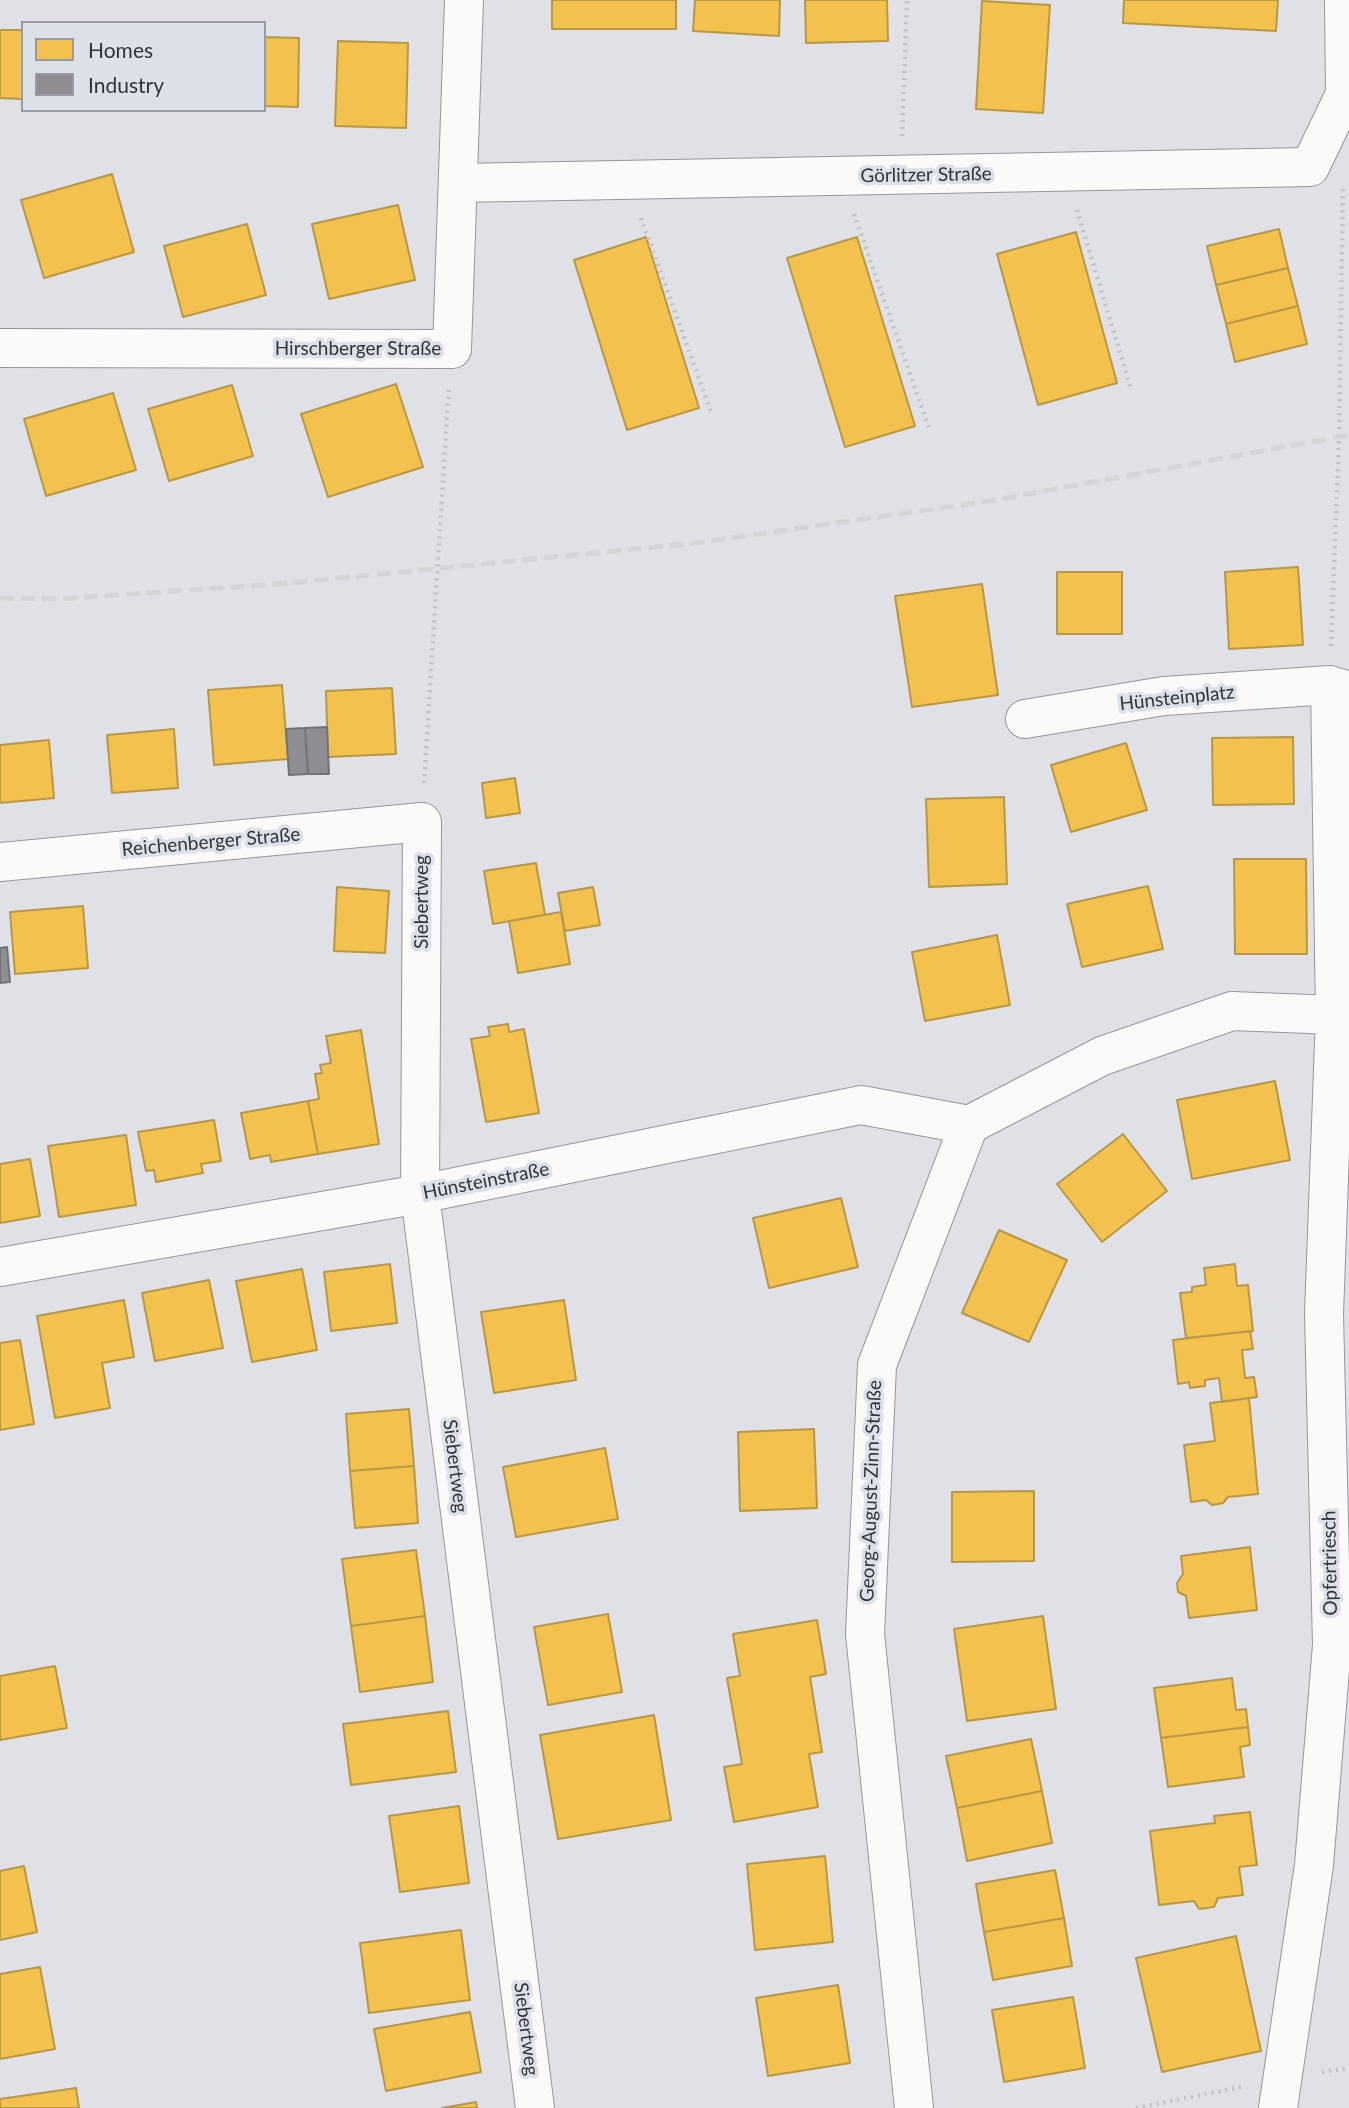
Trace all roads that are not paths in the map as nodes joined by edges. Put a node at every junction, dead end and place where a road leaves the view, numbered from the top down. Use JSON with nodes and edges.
{"nodes":[{"id":1,"x":464,"y":0,"type":"edge"},
{"id":2,"x":1344,"y":0,"type":"edge"},
{"id":3,"x":1347,"y":94,"type":"edge"},
{"id":4,"x":458,"y":183,"type":"junction"},
{"id":5,"x":0,"y":348,"type":"edge"},
{"id":6,"x":1339,"y":688,"type":"edge"},
{"id":7,"x":1025,"y":719,"type":"dead end"},
{"id":8,"x":422,"y":822,"type":"joint"},
{"id":9,"x":0,"y":862,"type":"edge"},
{"id":10,"x":1342,"y":1018,"type":"edge"},
{"id":11,"x":969,"y":1125,"type":"junction"},
{"id":12,"x":421,"y":1194,"type":"junction"},
{"id":13,"x":0,"y":1267,"type":"edge"},
{"id":14,"x":1340,"y":1644,"type":"edge"},
{"id":15,"x":1280,"y":2094,"type":"edge"},
{"id":16,"x":536,"y":2108,"type":"edge"},
{"id":17,"x":914,"y":2108,"type":"edge"}],
"edges":[{"from":1,"to":4,"type":"street","name":"Hirschberger Straße"},
{"from":2,"to":3,"type":"street"},
{"from":3,"to":4,"type":"street","name":"Görlitzer Straße"},
{"from":4,"to":5,"type":"street","name":"Hirschberger Straße"},
{"from":6,"to":7,"type":"street","name":"Hünsteinplatz"},
{"from":6,"to":10,"type":"street"},
{"from":8,"to":9,"type":"street","name":"Reichenberger Straße"},
{"from":8,"to":12,"type":"street","name":"Siebertweg"},
{"from":10,"to":11,"type":"street"},
{"from":10,"to":14,"type":"street","name":"Opfertriesch"},
{"from":11,"to":12,"type":"street","name":"Hünsteinstraße"},
{"from":11,"to":17,"type":"street","name":"Georg-August-Zinn-Straße"},
{"from":12,"to":13,"type":"street","name":"Hünsteinstraße"},
{"from":12,"to":16,"type":"street","name":"Siebertweg"},
{"from":14,"to":15,"type":"street","name":"Opfertriesch"}]}
